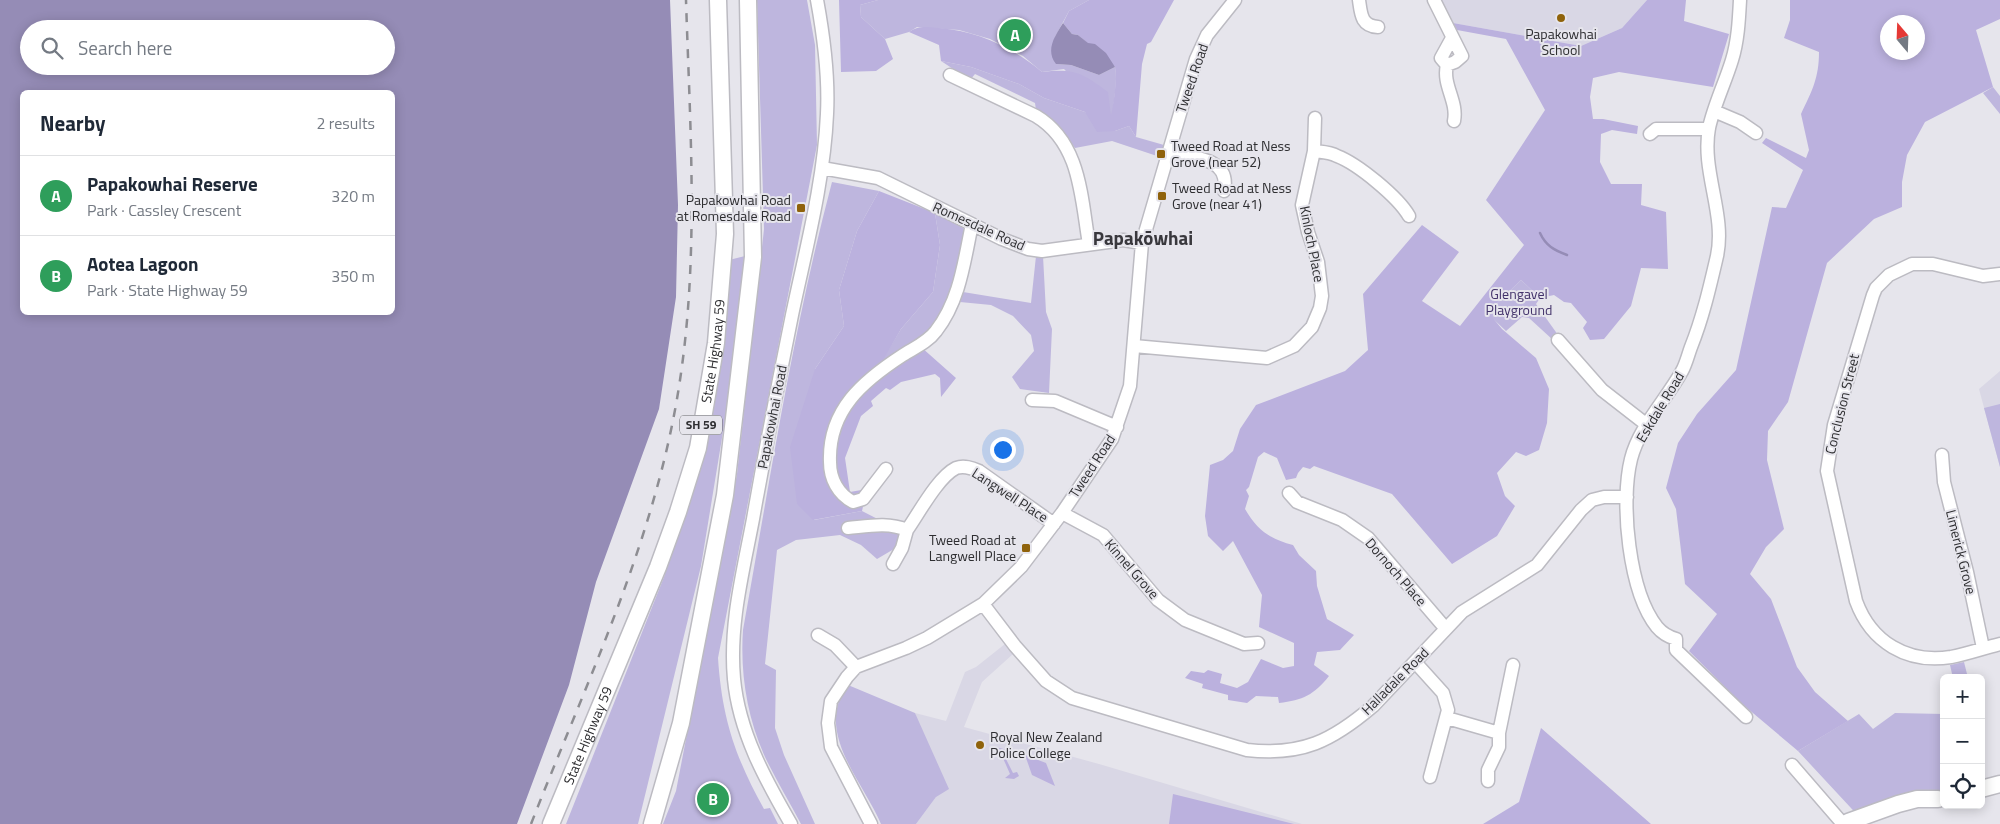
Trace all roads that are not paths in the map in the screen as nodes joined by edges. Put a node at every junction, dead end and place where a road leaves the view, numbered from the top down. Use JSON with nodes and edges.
{"nodes":[{"id":1,"x":718,"y":0,"type":"edge"},
{"id":2,"x":748,"y":0,"type":"edge"},
{"id":3,"x":817,"y":0,"type":"edge"},
{"id":4,"x":1235,"y":0,"type":"edge"},
{"id":5,"x":1359,"y":0,"type":"edge"},
{"id":6,"x":1434,"y":0,"type":"edge"},
{"id":7,"x":1740,"y":0,"type":"edge"},
{"id":8,"x":1378,"y":27,"type":"dead end"},
{"id":9,"x":1452,"y":38,"type":"junction"},
{"id":10,"x":1446,"y":65,"type":"junction"},
{"id":11,"x":950,"y":75,"type":"dead end"},
{"id":12,"x":1714,"y":111,"type":"junction"},
{"id":13,"x":1315,"y":118,"type":"dead end"},
{"id":14,"x":1454,"y":121,"type":"dead end"},
{"id":15,"x":1709,"y":129,"type":"junction"},
{"id":16,"x":1756,"y":133,"type":"dead end"},
{"id":17,"x":1650,"y":134,"type":"dead end"},
{"id":18,"x":1314,"y":150,"type":"junction"},
{"id":19,"x":1168,"y":153,"type":"junction"},
{"id":20,"x":822,"y":168,"type":"junction"},
{"id":21,"x":1224,"y":191,"type":"dead end"},
{"id":22,"x":1410,"y":216,"type":"dead end"},
{"id":23,"x":972,"y":224,"type":"junction"},
{"id":24,"x":1142,"y":243,"type":"junction"},
{"id":25,"x":1089,"y":244,"type":"junction"},
{"id":26,"x":2000,"y":274,"type":"edge"},
{"id":27,"x":1558,"y":340,"type":"dead end"},
{"id":28,"x":1134,"y":346,"type":"junction"},
{"id":29,"x":1032,"y":400,"type":"dead end"},
{"id":30,"x":1647,"y":425,"type":"junction"},
{"id":31,"x":1117,"y":427,"type":"junction"},
{"id":32,"x":1942,"y":455,"type":"dead end"},
{"id":33,"x":886,"y":469,"type":"dead end"},
{"id":34,"x":1290,"y":493,"type":"dead end"},
{"id":35,"x":1627,"y":497,"type":"junction"},
{"id":36,"x":1062,"y":513,"type":"junction"},
{"id":37,"x":1054,"y":524,"type":"junction"},
{"id":38,"x":848,"y":528,"type":"dead end"},
{"id":39,"x":908,"y":530,"type":"junction"},
{"id":40,"x":893,"y":564,"type":"dead end"},
{"id":41,"x":983,"y":604,"type":"junction"},
{"id":42,"x":1446,"y":629,"type":"junction"},
{"id":43,"x":818,"y":635,"type":"dead end"},
{"id":44,"x":1258,"y":643,"type":"dead end"},
{"id":45,"x":2000,"y":644,"type":"edge"},
{"id":46,"x":1983,"y":648,"type":"junction"},
{"id":47,"x":1415,"y":662,"type":"junction"},
{"id":48,"x":1513,"y":665,"type":"dead end"},
{"id":49,"x":856,"y":667,"type":"junction"},
{"id":50,"x":1746,"y":717,"type":"dead end"},
{"id":51,"x":1447,"y":718,"type":"junction"},
{"id":52,"x":1499,"y":732,"type":"junction"},
{"id":53,"x":1792,"y":765,"type":"dead end"},
{"id":54,"x":1430,"y":777,"type":"dead end"},
{"id":55,"x":1488,"y":781,"type":"dead end"},
{"id":56,"x":2000,"y":784,"type":"edge"},
{"id":57,"x":1985,"y":788,"type":"edge"},
{"id":58,"x":1940,"y":798,"type":"edge"},
{"id":59,"x":1940,"y":798,"type":"edge"},
{"id":60,"x":1847,"y":823,"type":"edge"},
{"id":61,"x":550,"y":824,"type":"edge"},
{"id":62,"x":652,"y":824,"type":"edge"},
{"id":63,"x":791,"y":824,"type":"edge"},
{"id":64,"x":871,"y":824,"type":"edge"},
{"id":65,"x":1868,"y":824,"type":"edge"}],
"edges":[{"from":1,"to":61,"type":"main road","name":"State Highway 59","number":"SH 59"},
{"from":2,"to":62,"type":"main road","name":"State Highway 59","number":"SH 59"},
{"from":3,"to":20,"type":"street","name":"Papakowhai Road"},
{"from":4,"to":19,"type":"street","name":"Tweed Road"},
{"from":5,"to":8,"type":"street"},
{"from":6,"to":9,"type":"street"},
{"from":7,"to":12,"type":"street","name":"Eskdale Road"},
{"from":9,"to":10,"type":"street"},
{"from":9,"to":10,"type":"street"},
{"from":10,"to":14,"type":"street"},
{"from":11,"to":25,"type":"street"},
{"from":12,"to":15,"type":"street","name":"Eskdale Road"},
{"from":12,"to":16,"type":"street"},
{"from":13,"to":18,"type":"street","name":"Kinloch Place"},
{"from":15,"to":17,"type":"street"},
{"from":15,"to":30,"type":"street","name":"Eskdale Road"},
{"from":18,"to":22,"type":"street"},
{"from":18,"to":28,"type":"street","name":"Kinloch Place"},
{"from":19,"to":21,"type":"street"},
{"from":19,"to":24,"type":"street","name":"Tweed Road"},
{"from":20,"to":23,"type":"street","name":"Romesdale Road"},
{"from":20,"to":63,"type":"street","name":"Papakowhai Road"},
{"from":23,"to":25,"type":"street","name":"Romesdale Road"},
{"from":23,"to":33,"type":"street"},
{"from":24,"to":25,"type":"street","name":"Romesdale Road"},
{"from":24,"to":28,"type":"street","name":"Tweed Road"},
{"from":26,"to":46,"type":"street","name":"Conclusion Street"},
{"from":27,"to":30,"type":"street"},
{"from":28,"to":31,"type":"street","name":"Tweed Road"},
{"from":29,"to":31,"type":"street"},
{"from":30,"to":35,"type":"street","name":"Eskdale Road"},
{"from":31,"to":36,"type":"street","name":"Tweed Road"},
{"from":32,"to":46,"type":"street","name":"Limerick Grove"},
{"from":34,"to":42,"type":"street","name":"Dornoch Place"},
{"from":35,"to":42,"type":"street","name":"Halladale Road"},
{"from":35,"to":50,"type":"street","name":"Eskdale Road"},
{"from":36,"to":37,"type":"street","name":"Tweed Road"},
{"from":36,"to":44,"type":"street","name":"Kinnel Grove"},
{"from":37,"to":39,"type":"street","name":"Langwell Place"},
{"from":37,"to":41,"type":"street","name":"Tweed Road"},
{"from":38,"to":39,"type":"street"},
{"from":39,"to":40,"type":"street","name":"Langwell Place"},
{"from":41,"to":47,"type":"street","name":"Halladale Road"},
{"from":41,"to":49,"type":"street","name":"Tweed Road"},
{"from":42,"to":47,"type":"street","name":"Halladale Road"},
{"from":43,"to":49,"type":"street"},
{"from":45,"to":46,"type":"street","name":"Conclusion Street"},
{"from":47,"to":51,"type":"street"},
{"from":48,"to":52,"type":"street"},
{"from":49,"to":64,"type":"street"},
{"from":51,"to":52,"type":"street"},
{"from":51,"to":54,"type":"street"},
{"from":52,"to":55,"type":"street"},
{"from":53,"to":60,"type":"street"},
{"from":56,"to":57,"type":"main road"},
{"from":58,"to":60,"type":"main road"},
{"from":59,"to":65,"type":"main road"}]}
